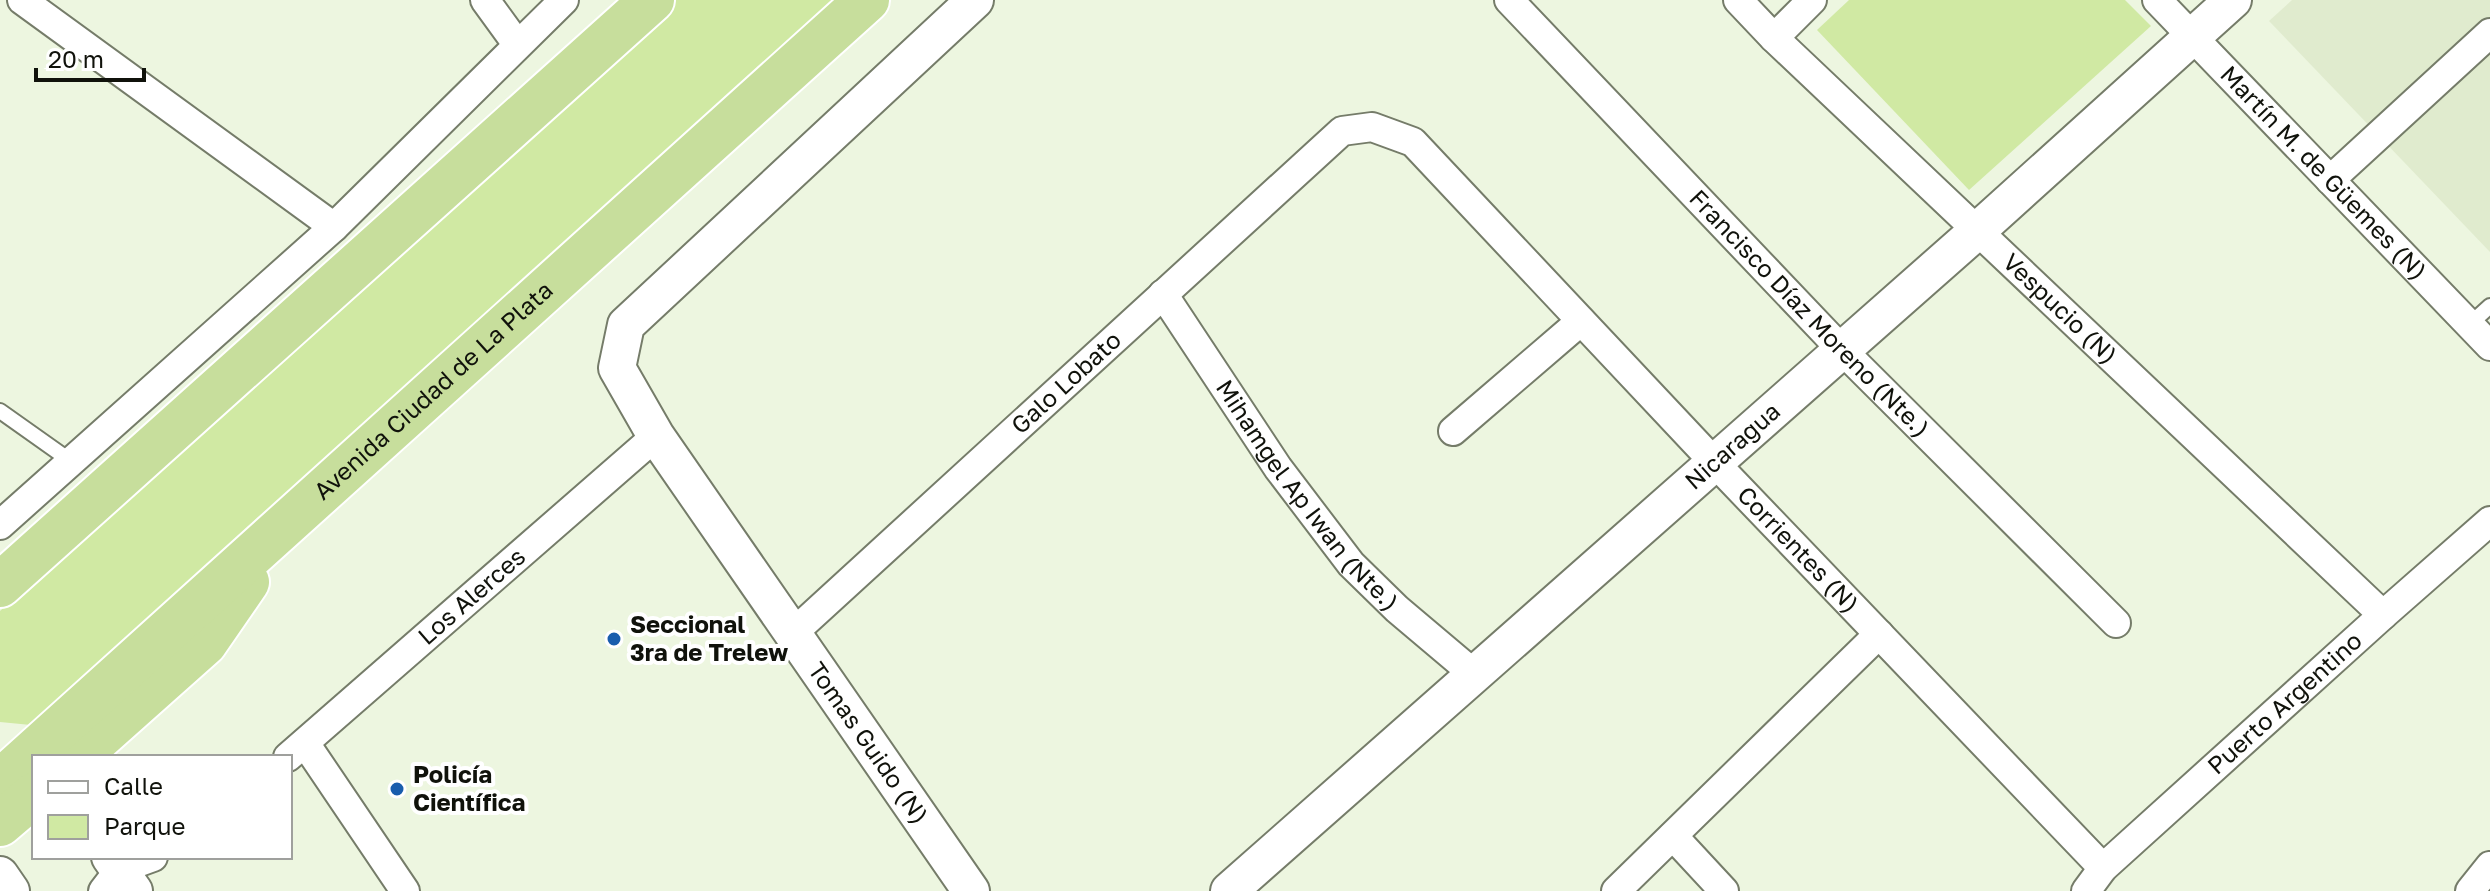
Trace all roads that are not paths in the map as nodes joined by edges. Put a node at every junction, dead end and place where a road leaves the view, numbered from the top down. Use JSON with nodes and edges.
{"nodes":[{"id":1,"x":22,"y":0,"type":"edge"},
{"id":2,"x":485,"y":0,"type":"edge"},
{"id":3,"x":564,"y":0,"type":"edge"},
{"id":4,"x":867,"y":0,"type":"edge"},
{"id":5,"x":975,"y":0,"type":"edge"},
{"id":6,"x":1509,"y":0,"type":"edge"},
{"id":7,"x":1738,"y":0,"type":"edge"},
{"id":8,"x":1812,"y":0,"type":"edge"},
{"id":9,"x":2157,"y":0,"type":"edge"},
{"id":10,"x":2233,"y":0,"type":"edge"},
{"id":11,"x":651,"y":1,"type":"edge"},
{"id":12,"x":2490,"y":33,"type":"edge"},
{"id":13,"x":1774,"y":38,"type":"junction"},
{"id":14,"x":2192,"y":38,"type":"junction"},
{"id":15,"x":517,"y":44,"type":"junction"},
{"id":16,"x":1342,"y":131,"type":"joint"},
{"id":17,"x":2330,"y":180,"type":"junction"},
{"id":18,"x":334,"y":227,"type":"junction"},
{"id":19,"x":1977,"y":231,"type":"junction"},
{"id":20,"x":1163,"y":294,"type":"junction"},
{"id":21,"x":2480,"y":315,"type":"edge"},
{"id":22,"x":1581,"y":321,"type":"junction"},
{"id":23,"x":2490,"y":346,"type":"edge"},
{"id":24,"x":1842,"y":350,"type":"junction"},
{"id":25,"x":0,"y":411,"type":"edge"},
{"id":26,"x":1453,"y":431,"type":"dead end"},
{"id":27,"x":656,"y":436,"type":"junction"},
{"id":28,"x":72,"y":462,"type":"junction"},
{"id":29,"x":1714,"y":462,"type":"junction"},
{"id":30,"x":291,"y":520,"type":"junction"},
{"id":31,"x":2490,"y":521,"type":"edge"},
{"id":32,"x":0,"y":525,"type":"edge"},
{"id":33,"x":0,"y":585,"type":"edge"},
{"id":34,"x":2383,"y":615,"type":"junction"},
{"id":35,"x":2116,"y":623,"type":"dead end"},
{"id":36,"x":792,"y":634,"type":"junction"},
{"id":37,"x":1879,"y":634,"type":"junction"},
{"id":38,"x":1474,"y":674,"type":"junction"},
{"id":39,"x":296,"y":750,"type":"edge"},
{"id":40,"x":37,"y":755,"type":"edge"},
{"id":41,"x":79,"y":755,"type":"edge"},
{"id":42,"x":32,"y":760,"type":"edge"},
{"id":43,"x":17,"y":774,"type":"edge"},
{"id":44,"x":0,"y":824,"type":"edge"},
{"id":45,"x":1673,"y":836,"type":"junction"},
{"id":46,"x":2490,"y":866,"type":"edge"},
{"id":47,"x":2103,"y":868,"type":"junction"},
{"id":48,"x":0,"y":875,"type":"edge"},
{"id":49,"x":964,"y":888,"type":"edge"},
{"id":50,"x":11,"y":891,"type":"edge"},
{"id":51,"x":405,"y":891,"type":"edge"},
{"id":52,"x":1229,"y":891,"type":"edge"},
{"id":53,"x":1616,"y":891,"type":"edge"},
{"id":54,"x":1724,"y":891,"type":"edge"},
{"id":55,"x":2086,"y":891,"type":"edge"},
{"id":56,"x":2470,"y":891,"type":"edge"}],
"edges":[{"from":1,"to":18,"type":"street"},
{"from":2,"to":15,"type":"street"},
{"from":3,"to":15,"type":"street"},
{"from":4,"to":30,"type":"highway","name":"Avenida Ciudad de La Plata"},
{"from":5,"to":27,"type":"street"},
{"from":6,"to":24,"type":"street","name":"Francisco Díaz Moreno (Nte.)"},
{"from":7,"to":13,"type":"street","name":"Vespucio (N)"},
{"from":8,"to":13,"type":"street"},
{"from":9,"to":14,"type":"street","name":"Martín M. de Güemes (N)"},
{"from":10,"to":14,"type":"street","name":"Nicaragua"},
{"from":11,"to":33,"type":"highway"},
{"from":12,"to":17,"type":"street"},
{"from":13,"to":19,"type":"street","name":"Vespucio (N)"},
{"from":14,"to":17,"type":"street","name":"Martín M. de Güemes (N)"},
{"from":14,"to":19,"type":"street","name":"Nicaragua"},
{"from":15,"to":18,"type":"street"},
{"from":16,"to":20,"type":"street","name":"Galo Lobato"},
{"from":16,"to":22,"type":"street","name":"Corrientes (N)"},
{"from":17,"to":21,"type":"street","name":"Martín M. de Güemes (N)"},
{"from":18,"to":28,"type":"street"},
{"from":19,"to":24,"type":"street","name":"Nicaragua"},
{"from":19,"to":34,"type":"street","name":"Vespucio (N)"},
{"from":20,"to":36,"type":"street","name":"Galo Lobato"},
{"from":20,"to":38,"type":"street","name":"Mihamgel Ap Iwan (Nte.)"},
{"from":21,"to":23,"type":"street","name":"Martín M. de Güemes (N)"},
{"from":22,"to":26,"type":"street"},
{"from":22,"to":29,"type":"street","name":"Corrientes (N)"},
{"from":24,"to":29,"type":"street","name":"Nicaragua"},
{"from":24,"to":35,"type":"street","name":"Francisco Díaz Moreno (Nte.)"},
{"from":25,"to":28,"type":"lane"},
{"from":27,"to":36,"type":"street","name":"Tomas Guido (N)"},
{"from":27,"to":39,"type":"street","name":"Los Alerces"},
{"from":28,"to":32,"type":"street"},
{"from":29,"to":37,"type":"street","name":"Corrientes (N)"},
{"from":29,"to":38,"type":"street","name":"Nicaragua"},
{"from":30,"to":40,"type":"highway","name":"Avenida Ciudad de La Plata"},
{"from":30,"to":41,"type":"highway"},
{"from":31,"to":34,"type":"street","name":"Puerto Argentino"},
{"from":34,"to":47,"type":"street","name":"Puerto Argentino"},
{"from":36,"to":49,"type":"street","name":"Tomas Guido (N)"},
{"from":37,"to":45,"type":"street"},
{"from":37,"to":47,"type":"street","name":"Corrientes (N)"},
{"from":38,"to":52,"type":"street","name":"Nicaragua"},
{"from":39,"to":51,"type":"street"},
{"from":42,"to":43,"type":"highway","name":"Avenida Ciudad de La Plata"},
{"from":43,"to":44,"type":"highway","name":"Avenida Ciudad de La Plata"},
{"from":45,"to":53,"type":"street"},
{"from":45,"to":54,"type":"street"},
{"from":46,"to":56,"type":"street"},
{"from":47,"to":55,"type":"street","name":"Puerto Argentino"},
{"from":48,"to":50,"type":"street"}]}
